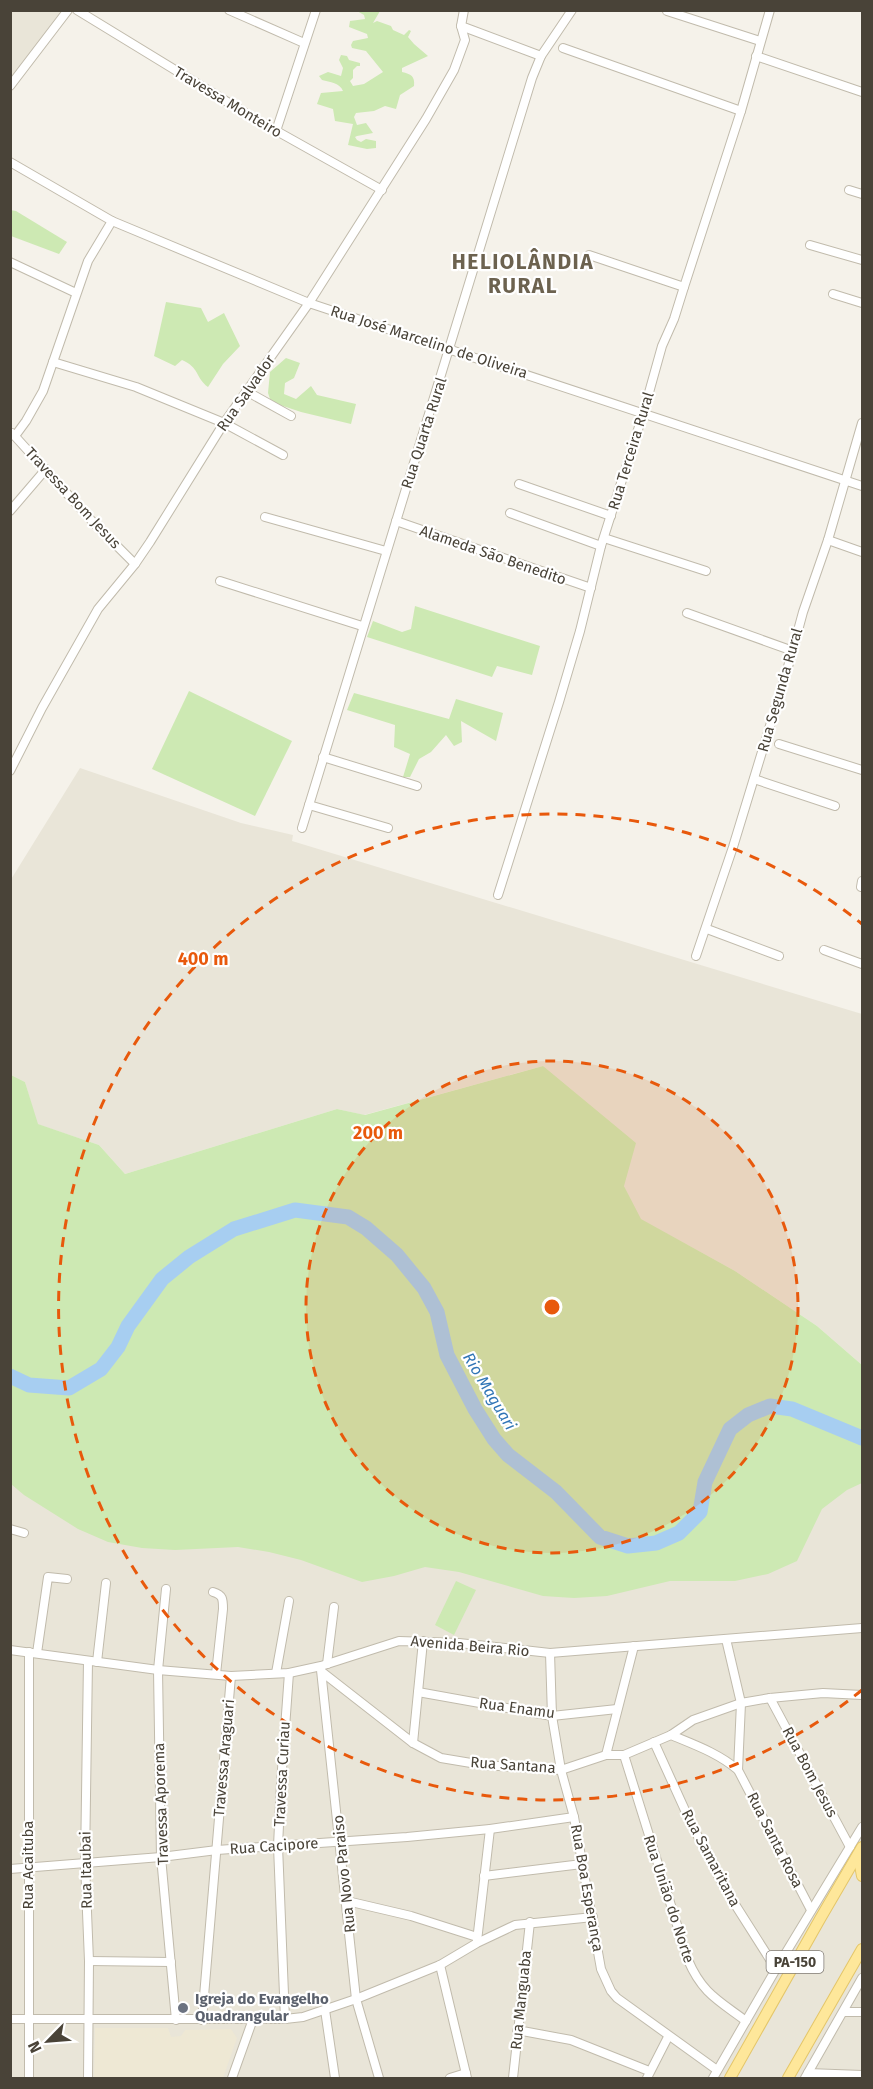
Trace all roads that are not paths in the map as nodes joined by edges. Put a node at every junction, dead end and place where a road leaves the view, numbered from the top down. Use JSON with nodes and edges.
{"nodes":[{"id":1,"x":68,"y":10,"type":"edge"},
{"id":2,"x":77,"y":10,"type":"edge"},
{"id":3,"x":230,"y":10,"type":"edge"},
{"id":4,"x":316,"y":10,"type":"edge"},
{"id":5,"x":464,"y":10,"type":"edge"},
{"id":6,"x":572,"y":10,"type":"edge"},
{"id":7,"x":770,"y":10,"type":"edge"},
{"id":8,"x":667,"y":11,"type":"edge"},
{"id":9,"x":461,"y":26,"type":"junction"},
{"id":10,"x":760,"y":41,"type":"junction"},
{"id":11,"x":304,"y":43,"type":"junction"},
{"id":12,"x":563,"y":48,"type":"dead end"},
{"id":13,"x":541,"y":56,"type":"junction"},
{"id":14,"x":756,"y":56,"type":"junction"},
{"id":15,"x":10,"y":86,"type":"edge"},
{"id":16,"x":862,"y":92,"type":"edge"},
{"id":17,"x":741,"y":111,"type":"junction"},
{"id":18,"x":276,"y":131,"type":"junction"},
{"id":19,"x":10,"y":162,"type":"edge"},
{"id":20,"x":382,"y":190,"type":"junction"},
{"id":21,"x":849,"y":190,"type":"dead end"},
{"id":22,"x":862,"y":194,"type":"edge"},
{"id":23,"x":112,"y":221,"type":"junction"},
{"id":24,"x":810,"y":245,"type":"dead end"},
{"id":25,"x":589,"y":255,"type":"dead end"},
{"id":26,"x":862,"y":260,"type":"edge"},
{"id":27,"x":10,"y":262,"type":"edge"},
{"id":28,"x":684,"y":287,"type":"junction"},
{"id":29,"x":76,"y":293,"type":"junction"},
{"id":30,"x":833,"y":294,"type":"dead end"},
{"id":31,"x":309,"y":303,"type":"junction"},
{"id":32,"x":862,"y":303,"type":"edge"},
{"id":33,"x":451,"y":349,"type":"junction"},
{"id":34,"x":53,"y":362,"type":"junction"},
{"id":35,"x":246,"y":391,"type":"junction"},
{"id":36,"x":643,"y":414,"type":"junction"},
{"id":37,"x":291,"y":416,"type":"dead end"},
{"id":38,"x":224,"y":423,"type":"junction"},
{"id":39,"x":862,"y":423,"type":"edge"},
{"id":40,"x":13,"y":434,"type":"edge"},
{"id":41,"x":283,"y":455,"type":"dead end"},
{"id":42,"x":46,"y":469,"type":"junction"},
{"id":43,"x":845,"y":480,"type":"junction"},
{"id":44,"x":519,"y":484,"type":"dead end"},
{"id":45,"x":862,"y":486,"type":"edge"},
{"id":46,"x":10,"y":511,"type":"edge"},
{"id":47,"x":510,"y":513,"type":"dead end"},
{"id":48,"x":611,"y":516,"type":"junction"},
{"id":49,"x":265,"y":517,"type":"dead end"},
{"id":50,"x":396,"y":521,"type":"junction"},
{"id":51,"x":828,"y":540,"type":"junction"},
{"id":52,"x":602,"y":542,"type":"junction"},
{"id":53,"x":386,"y":552,"type":"junction"},
{"id":54,"x":862,"y":552,"type":"edge"},
{"id":55,"x":135,"y":564,"type":"junction"},
{"id":56,"x":706,"y":571,"type":"dead end"},
{"id":57,"x":220,"y":581,"type":"dead end"},
{"id":58,"x":591,"y":588,"type":"junction"},
{"id":59,"x":687,"y":613,"type":"dead end"},
{"id":60,"x":362,"y":626,"type":"junction"},
{"id":61,"x":793,"y":651,"type":"junction"},
{"id":62,"x":779,"y":744,"type":"dead end"},
{"id":63,"x":15,"y":751,"type":"edge"},
{"id":64,"x":323,"y":757,"type":"junction"},
{"id":65,"x":862,"y":770,"type":"edge"},
{"id":66,"x":10,"y":771,"type":"edge"},
{"id":67,"x":754,"y":779,"type":"junction"},
{"id":68,"x":417,"y":786,"type":"dead end"},
{"id":69,"x":309,"y":805,"type":"junction"},
{"id":70,"x":836,"y":806,"type":"dead end"},
{"id":71,"x":302,"y":828,"type":"dead end"},
{"id":72,"x":388,"y":828,"type":"dead end"},
{"id":73,"x":498,"y":895,"type":"dead end"},
{"id":74,"x":704,"y":929,"type":"junction"},
{"id":75,"x":824,"y":950,"type":"dead end"},
{"id":76,"x":696,"y":956,"type":"dead end"},
{"id":77,"x":779,"y":956,"type":"dead end"},
{"id":78,"x":862,"y":964,"type":"edge"},
{"id":79,"x":10,"y":1529,"type":"edge"},
{"id":80,"x":24,"y":1533,"type":"dead end"},
{"id":81,"x":67,"y":1580,"type":"dead end"},
{"id":82,"x":106,"y":1583,"type":"dead end"},
{"id":83,"x":166,"y":1588,"type":"dead end"},
{"id":84,"x":213,"y":1592,"type":"dead end"},
{"id":85,"x":289,"y":1600,"type":"dead end"},
{"id":86,"x":334,"y":1606,"type":"dead end"},
{"id":87,"x":862,"y":1628,"type":"edge"},
{"id":88,"x":726,"y":1639,"type":"junction"},
{"id":89,"x":423,"y":1641,"type":"junction"},
{"id":90,"x":634,"y":1646,"type":"junction"},
{"id":91,"x":10,"y":1650,"type":"edge"},
{"id":92,"x":33,"y":1652,"type":"junction"},
{"id":93,"x":550,"y":1653,"type":"junction"},
{"id":94,"x":93,"y":1662,"type":"junction"},
{"id":95,"x":323,"y":1667,"type":"junction"},
{"id":96,"x":158,"y":1670,"type":"junction"},
{"id":97,"x":276,"y":1673,"type":"junction"},
{"id":98,"x":289,"y":1673,"type":"junction"},
{"id":99,"x":216,"y":1674,"type":"junction"},
{"id":100,"x":231,"y":1676,"type":"junction"},
{"id":101,"x":418,"y":1692,"type":"junction"},
{"id":102,"x":862,"y":1695,"type":"edge"},
{"id":103,"x":770,"y":1698,"type":"junction"},
{"id":104,"x":741,"y":1703,"type":"junction"},
{"id":105,"x":617,"y":1709,"type":"junction"},
{"id":106,"x":552,"y":1716,"type":"junction"},
{"id":107,"x":671,"y":1735,"type":"junction"},
{"id":108,"x":654,"y":1742,"type":"junction"},
{"id":109,"x":413,"y":1743,"type":"junction"},
{"id":110,"x":606,"y":1755,"type":"junction"},
{"id":111,"x":624,"y":1755,"type":"junction"},
{"id":112,"x":561,"y":1770,"type":"junction"},
{"id":113,"x":738,"y":1770,"type":"junction"},
{"id":114,"x":574,"y":1817,"type":"junction"},
{"id":115,"x":862,"y":1827,"type":"edge"},
{"id":116,"x":490,"y":1829,"type":"junction"},
{"id":117,"x":341,"y":1842,"type":"junction"},
{"id":118,"x":278,"y":1846,"type":"junction"},
{"id":119,"x":850,"y":1847,"type":"junction"},
{"id":120,"x":862,"y":1847,"type":"edge"},
{"id":121,"x":217,"y":1850,"type":"junction"},
{"id":122,"x":161,"y":1857,"type":"junction"},
{"id":123,"x":862,"y":1861,"type":"edge"},
{"id":124,"x":85,"y":1863,"type":"junction"},
{"id":125,"x":582,"y":1863,"type":"junction"},
{"id":126,"x":28,"y":1868,"type":"junction"},
{"id":127,"x":10,"y":1869,"type":"edge"},
{"id":128,"x":483,"y":1876,"type":"junction"},
{"id":129,"x":862,"y":1876,"type":"edge"},
{"id":130,"x":347,"y":1900,"type":"junction"},
{"id":131,"x":811,"y":1910,"type":"junction"},
{"id":132,"x":593,"y":1917,"type":"junction"},
{"id":133,"x":530,"y":1923,"type":"junction"},
{"id":134,"x":477,"y":1940,"type":"junction"},
{"id":135,"x":862,"y":1949,"type":"edge"},
{"id":136,"x":88,"y":1961,"type":"junction"},
{"id":137,"x":171,"y":1962,"type":"junction"},
{"id":138,"x":440,"y":1965,"type":"junction"},
{"id":139,"x":776,"y":1969,"type":"junction"},
{"id":140,"x":862,"y":1978,"type":"edge"},
{"id":141,"x":356,"y":1999,"type":"junction"},
{"id":142,"x":325,"y":2010,"type":"junction"},
{"id":143,"x":844,"y":2012,"type":"junction"},
{"id":144,"x":862,"y":2012,"type":"edge"},
{"id":145,"x":10,"y":2019,"type":"edge"},
{"id":146,"x":29,"y":2019,"type":"junction"},
{"id":147,"x":253,"y":2019,"type":"junction"},
{"id":148,"x":285,"y":2019,"type":"junction"},
{"id":149,"x":89,"y":2020,"type":"junction"},
{"id":150,"x":176,"y":2020,"type":"junction"},
{"id":151,"x":202,"y":2020,"type":"junction"},
{"id":152,"x":746,"y":2021,"type":"junction"},
{"id":153,"x":517,"y":2030,"type":"junction"},
{"id":154,"x":668,"y":2037,"type":"junction"},
{"id":155,"x":715,"y":2074,"type":"edge"},
{"id":156,"x":648,"y":2075,"type":"edge"},
{"id":157,"x":862,"y":2075,"type":"edge"},
{"id":158,"x":466,"y":2076,"type":"edge"},
{"id":159,"x":807,"y":2076,"type":"edge"},
{"id":160,"x":332,"y":2077,"type":"edge"},
{"id":161,"x":29,"y":2079,"type":"edge"},
{"id":162,"x":88,"y":2079,"type":"edge"},
{"id":163,"x":232,"y":2079,"type":"edge"},
{"id":164,"x":379,"y":2079,"type":"edge"},
{"id":165,"x":450,"y":2079,"type":"edge"},
{"id":166,"x":513,"y":2079,"type":"edge"},
{"id":167,"x":730,"y":2079,"type":"edge"},
{"id":168,"x":788,"y":2079,"type":"edge"}],
"edges":[{"from":1,"to":15,"type":"street"},
{"from":2,"to":18,"type":"street","name":"Travessa Monteiro"},
{"from":3,"to":11,"type":"street"},
{"from":4,"to":11,"type":"street"},
{"from":5,"to":9,"type":"street","name":"Rua Salvador"},
{"from":6,"to":13,"type":"street","name":"Rua Quarta Rural"},
{"from":7,"to":10,"type":"street","name":"Rua Terceira Rural"},
{"from":8,"to":10,"type":"street"},
{"from":9,"to":13,"type":"street"},
{"from":9,"to":20,"type":"street","name":"Rua Salvador"},
{"from":10,"to":14,"type":"street","name":"Rua Terceira Rural"},
{"from":11,"to":18,"type":"street"},
{"from":12,"to":17,"type":"street"},
{"from":13,"to":33,"type":"street","name":"Rua Quarta Rural"},
{"from":14,"to":16,"type":"street"},
{"from":14,"to":17,"type":"street","name":"Rua Terceira Rural"},
{"from":17,"to":28,"type":"street","name":"Rua Terceira Rural"},
{"from":18,"to":20,"type":"street","name":"Travessa Monteiro"},
{"from":19,"to":23,"type":"street","name":"Rua José Marcelino de Oliveira"},
{"from":20,"to":31,"type":"street","name":"Rua Salvador"},
{"from":21,"to":22,"type":"street"},
{"from":23,"to":29,"type":"street"},
{"from":23,"to":31,"type":"street","name":"Rua José Marcelino de Oliveira"},
{"from":24,"to":26,"type":"street"},
{"from":25,"to":28,"type":"street"},
{"from":27,"to":29,"type":"street"},
{"from":28,"to":36,"type":"street","name":"Rua Terceira Rural"},
{"from":29,"to":34,"type":"street"},
{"from":30,"to":32,"type":"street"},
{"from":31,"to":33,"type":"street","name":"Rua José Marcelino de Oliveira"},
{"from":31,"to":35,"type":"street","name":"Rua Salvador"},
{"from":33,"to":36,"type":"street","name":"Rua José Marcelino de Oliveira"},
{"from":33,"to":50,"type":"street","name":"Rua Quarta Rural"},
{"from":34,"to":38,"type":"street"},
{"from":34,"to":40,"type":"street"},
{"from":35,"to":37,"type":"street"},
{"from":35,"to":38,"type":"street","name":"Rua Salvador"},
{"from":36,"to":43,"type":"street","name":"Rua José Marcelino de Oliveira"},
{"from":36,"to":48,"type":"street","name":"Rua Terceira Rural"},
{"from":38,"to":41,"type":"street"},
{"from":38,"to":55,"type":"street","name":"Rua Salvador"},
{"from":39,"to":43,"type":"street","name":"Rua Segunda Rural"},
{"from":40,"to":42,"type":"street","name":"Travessa Bom Jesus"},
{"from":42,"to":46,"type":"street"},
{"from":42,"to":55,"type":"street","name":"Travessa Bom Jesus"},
{"from":43,"to":45,"type":"street","name":"Rua José Marcelino de Oliveira"},
{"from":43,"to":51,"type":"street","name":"Rua Segunda Rural"},
{"from":44,"to":48,"type":"street"},
{"from":47,"to":52,"type":"street"},
{"from":48,"to":52,"type":"street","name":"Rua Terceira Rural"},
{"from":49,"to":53,"type":"street"},
{"from":50,"to":53,"type":"street","name":"Rua Quarta Rural"},
{"from":50,"to":58,"type":"street","name":"Alameda São Benedito"},
{"from":51,"to":54,"type":"street"},
{"from":51,"to":61,"type":"street","name":"Rua Segunda Rural"},
{"from":52,"to":56,"type":"street"},
{"from":52,"to":58,"type":"street","name":"Rua Terceira Rural"},
{"from":53,"to":60,"type":"street","name":"Rua Quarta Rural"},
{"from":55,"to":63,"type":"street","name":"Rua Salvador"},
{"from":57,"to":60,"type":"street"},
{"from":58,"to":73,"type":"street","name":"Rua Terceira Rural"},
{"from":59,"to":61,"type":"street"},
{"from":60,"to":64,"type":"street","name":"Rua Quarta Rural"},
{"from":61,"to":67,"type":"street","name":"Rua Segunda Rural"},
{"from":62,"to":65,"type":"street"},
{"from":63,"to":66,"type":"street","name":"Rua Salvador"},
{"from":64,"to":68,"type":"street"},
{"from":64,"to":69,"type":"street","name":"Rua Quarta Rural"},
{"from":67,"to":70,"type":"street"},
{"from":67,"to":74,"type":"street","name":"Rua Segunda Rural"},
{"from":69,"to":71,"type":"street","name":"Rua Quarta Rural"},
{"from":69,"to":72,"type":"street"},
{"from":74,"to":76,"type":"street","name":"Rua Segunda Rural"},
{"from":74,"to":77,"type":"street"},
{"from":75,"to":78,"type":"street"},
{"from":79,"to":80,"type":"street"},
{"from":81,"to":92,"type":"street","name":"Rua Acaituba"},
{"from":82,"to":94,"type":"street","name":"Rua Itaubai"},
{"from":83,"to":96,"type":"street","name":"Travessa Aporema"},
{"from":84,"to":99,"type":"street"},
{"from":85,"to":97,"type":"street"},
{"from":86,"to":95,"type":"street","name":"Rua Novo Paraiso"},
{"from":87,"to":88,"type":"street","name":"Avenida Beira Rio"},
{"from":88,"to":90,"type":"street","name":"Avenida Beira Rio"},
{"from":88,"to":104,"type":"street"},
{"from":89,"to":93,"type":"street","name":"Avenida Beira Rio"},
{"from":89,"to":95,"type":"street","name":"Avenida Beira Rio"},
{"from":89,"to":101,"type":"street"},
{"from":90,"to":93,"type":"street","name":"Avenida Beira Rio"},
{"from":90,"to":105,"type":"street"},
{"from":91,"to":92,"type":"street","name":"Avenida Beira Rio"},
{"from":92,"to":94,"type":"street","name":"Avenida Beira Rio"},
{"from":92,"to":126,"type":"street","name":"Rua Acaituba"},
{"from":93,"to":106,"type":"street","name":"Rua Boa Esperança"},
{"from":94,"to":96,"type":"street","name":"Avenida Beira Rio"},
{"from":94,"to":124,"type":"street","name":"Rua Itaubai"},
{"from":95,"to":98,"type":"street","name":"Avenida Beira Rio"},
{"from":95,"to":109,"type":"street","name":"Rua Santana"},
{"from":95,"to":117,"type":"street","name":"Rua Novo Paraiso"},
{"from":96,"to":99,"type":"street","name":"Avenida Beira Rio"},
{"from":96,"to":122,"type":"street","name":"Travessa Aporema"},
{"from":97,"to":98,"type":"street","name":"Avenida Beira Rio"},
{"from":97,"to":100,"type":"street","name":"Avenida Beira Rio"},
{"from":98,"to":118,"type":"street","name":"Travessa Curiau"},
{"from":99,"to":100,"type":"street","name":"Avenida Beira Rio"},
{"from":100,"to":121,"type":"street","name":"Travessa Araguari"},
{"from":101,"to":106,"type":"street","name":"Rua Enamu"},
{"from":101,"to":109,"type":"street"},
{"from":102,"to":103,"type":"street","name":"Rua Santana"},
{"from":103,"to":104,"type":"street","name":"Rua Santana"},
{"from":103,"to":119,"type":"street","name":"Rua Bom Jesus"},
{"from":104,"to":107,"type":"street","name":"Rua Santana"},
{"from":104,"to":113,"type":"street"},
{"from":105,"to":106,"type":"street","name":"Rua Enamu"},
{"from":105,"to":110,"type":"street"},
{"from":106,"to":112,"type":"street","name":"Rua Boa Esperança"},
{"from":107,"to":108,"type":"street","name":"Rua Santana"},
{"from":107,"to":113,"type":"street"},
{"from":108,"to":111,"type":"street","name":"Rua Santana"},
{"from":108,"to":139,"type":"street","name":"Rua Samaritana"},
{"from":109,"to":112,"type":"street","name":"Rua Santana"},
{"from":110,"to":111,"type":"street","name":"Rua Santana"},
{"from":110,"to":112,"type":"street","name":"Rua Santana"},
{"from":111,"to":152,"type":"street","name":"Rua União do Norte"},
{"from":112,"to":114,"type":"street","name":"Rua Boa Esperança"},
{"from":113,"to":131,"type":"street","name":"Rua Santa Rosa"},
{"from":114,"to":116,"type":"street","name":"Rua Cacipore"},
{"from":114,"to":125,"type":"street","name":"Rua Boa Esperança"},
{"from":115,"to":119,"type":"street"},
{"from":116,"to":117,"type":"street","name":"Rua Cacipore"},
{"from":116,"to":128,"type":"street"},
{"from":117,"to":118,"type":"street","name":"Rua Cacipore"},
{"from":117,"to":130,"type":"street","name":"Rua Novo Paraiso"},
{"from":118,"to":121,"type":"street","name":"Rua Cacipore"},
{"from":118,"to":148,"type":"street","name":"Travessa Curiau"},
{"from":119,"to":131,"type":"street"},
{"from":120,"to":167,"type":"main road","number":"PA-150"},
{"from":121,"to":122,"type":"street","name":"Rua Cacipore"},
{"from":121,"to":151,"type":"street","name":"Travessa Araguari"},
{"from":122,"to":124,"type":"street","name":"Rua Cacipore"},
{"from":122,"to":137,"type":"street","name":"Travessa Aporema"},
{"from":123,"to":129,"type":"main road"},
{"from":124,"to":126,"type":"street","name":"Rua Cacipore"},
{"from":124,"to":136,"type":"street","name":"Rua Itaubai"},
{"from":125,"to":128,"type":"street"},
{"from":125,"to":132,"type":"street","name":"Rua Boa Esperança"},
{"from":126,"to":127,"type":"street","name":"Rua Cacipore"},
{"from":126,"to":146,"type":"street","name":"Rua Acaituba"},
{"from":128,"to":134,"type":"street"},
{"from":130,"to":134,"type":"street"},
{"from":130,"to":141,"type":"street","name":"Rua Novo Paraiso"},
{"from":131,"to":139,"type":"street"},
{"from":132,"to":133,"type":"street"},
{"from":132,"to":154,"type":"street","name":"Rua Boa Esperança"},
{"from":133,"to":134,"type":"street"},
{"from":133,"to":153,"type":"street","name":"Rua Manguaba"},
{"from":134,"to":138,"type":"street"},
{"from":135,"to":168,"type":"main road","number":"PA-150"},
{"from":136,"to":137,"type":"street"},
{"from":136,"to":149,"type":"street","name":"Rua Itaubai"},
{"from":137,"to":150,"type":"street","name":"Travessa Aporema"},
{"from":138,"to":141,"type":"street"},
{"from":138,"to":158,"type":"street"},
{"from":139,"to":152,"type":"street"},
{"from":140,"to":143,"type":"street"},
{"from":141,"to":142,"type":"street"},
{"from":141,"to":164,"type":"street","name":"Rua Novo Paraiso"},
{"from":142,"to":148,"type":"street"},
{"from":142,"to":160,"type":"street"},
{"from":143,"to":144,"type":"street"},
{"from":143,"to":159,"type":"street"},
{"from":145,"to":146,"type":"street"},
{"from":146,"to":149,"type":"street"},
{"from":146,"to":161,"type":"street","name":"Rua Acaituba"},
{"from":147,"to":148,"type":"street"},
{"from":147,"to":151,"type":"street"},
{"from":147,"to":163,"type":"street"},
{"from":149,"to":150,"type":"street"},
{"from":149,"to":162,"type":"street","name":"Rua Itaubai"},
{"from":150,"to":151,"type":"street"},
{"from":152,"to":155,"type":"street"},
{"from":153,"to":156,"type":"street"},
{"from":153,"to":166,"type":"street","name":"Rua Manguaba"},
{"from":154,"to":155,"type":"street","name":"Rua Boa Esperança"},
{"from":154,"to":156,"type":"street"},
{"from":157,"to":159,"type":"street"},
{"from":158,"to":165,"type":"street"}]}
